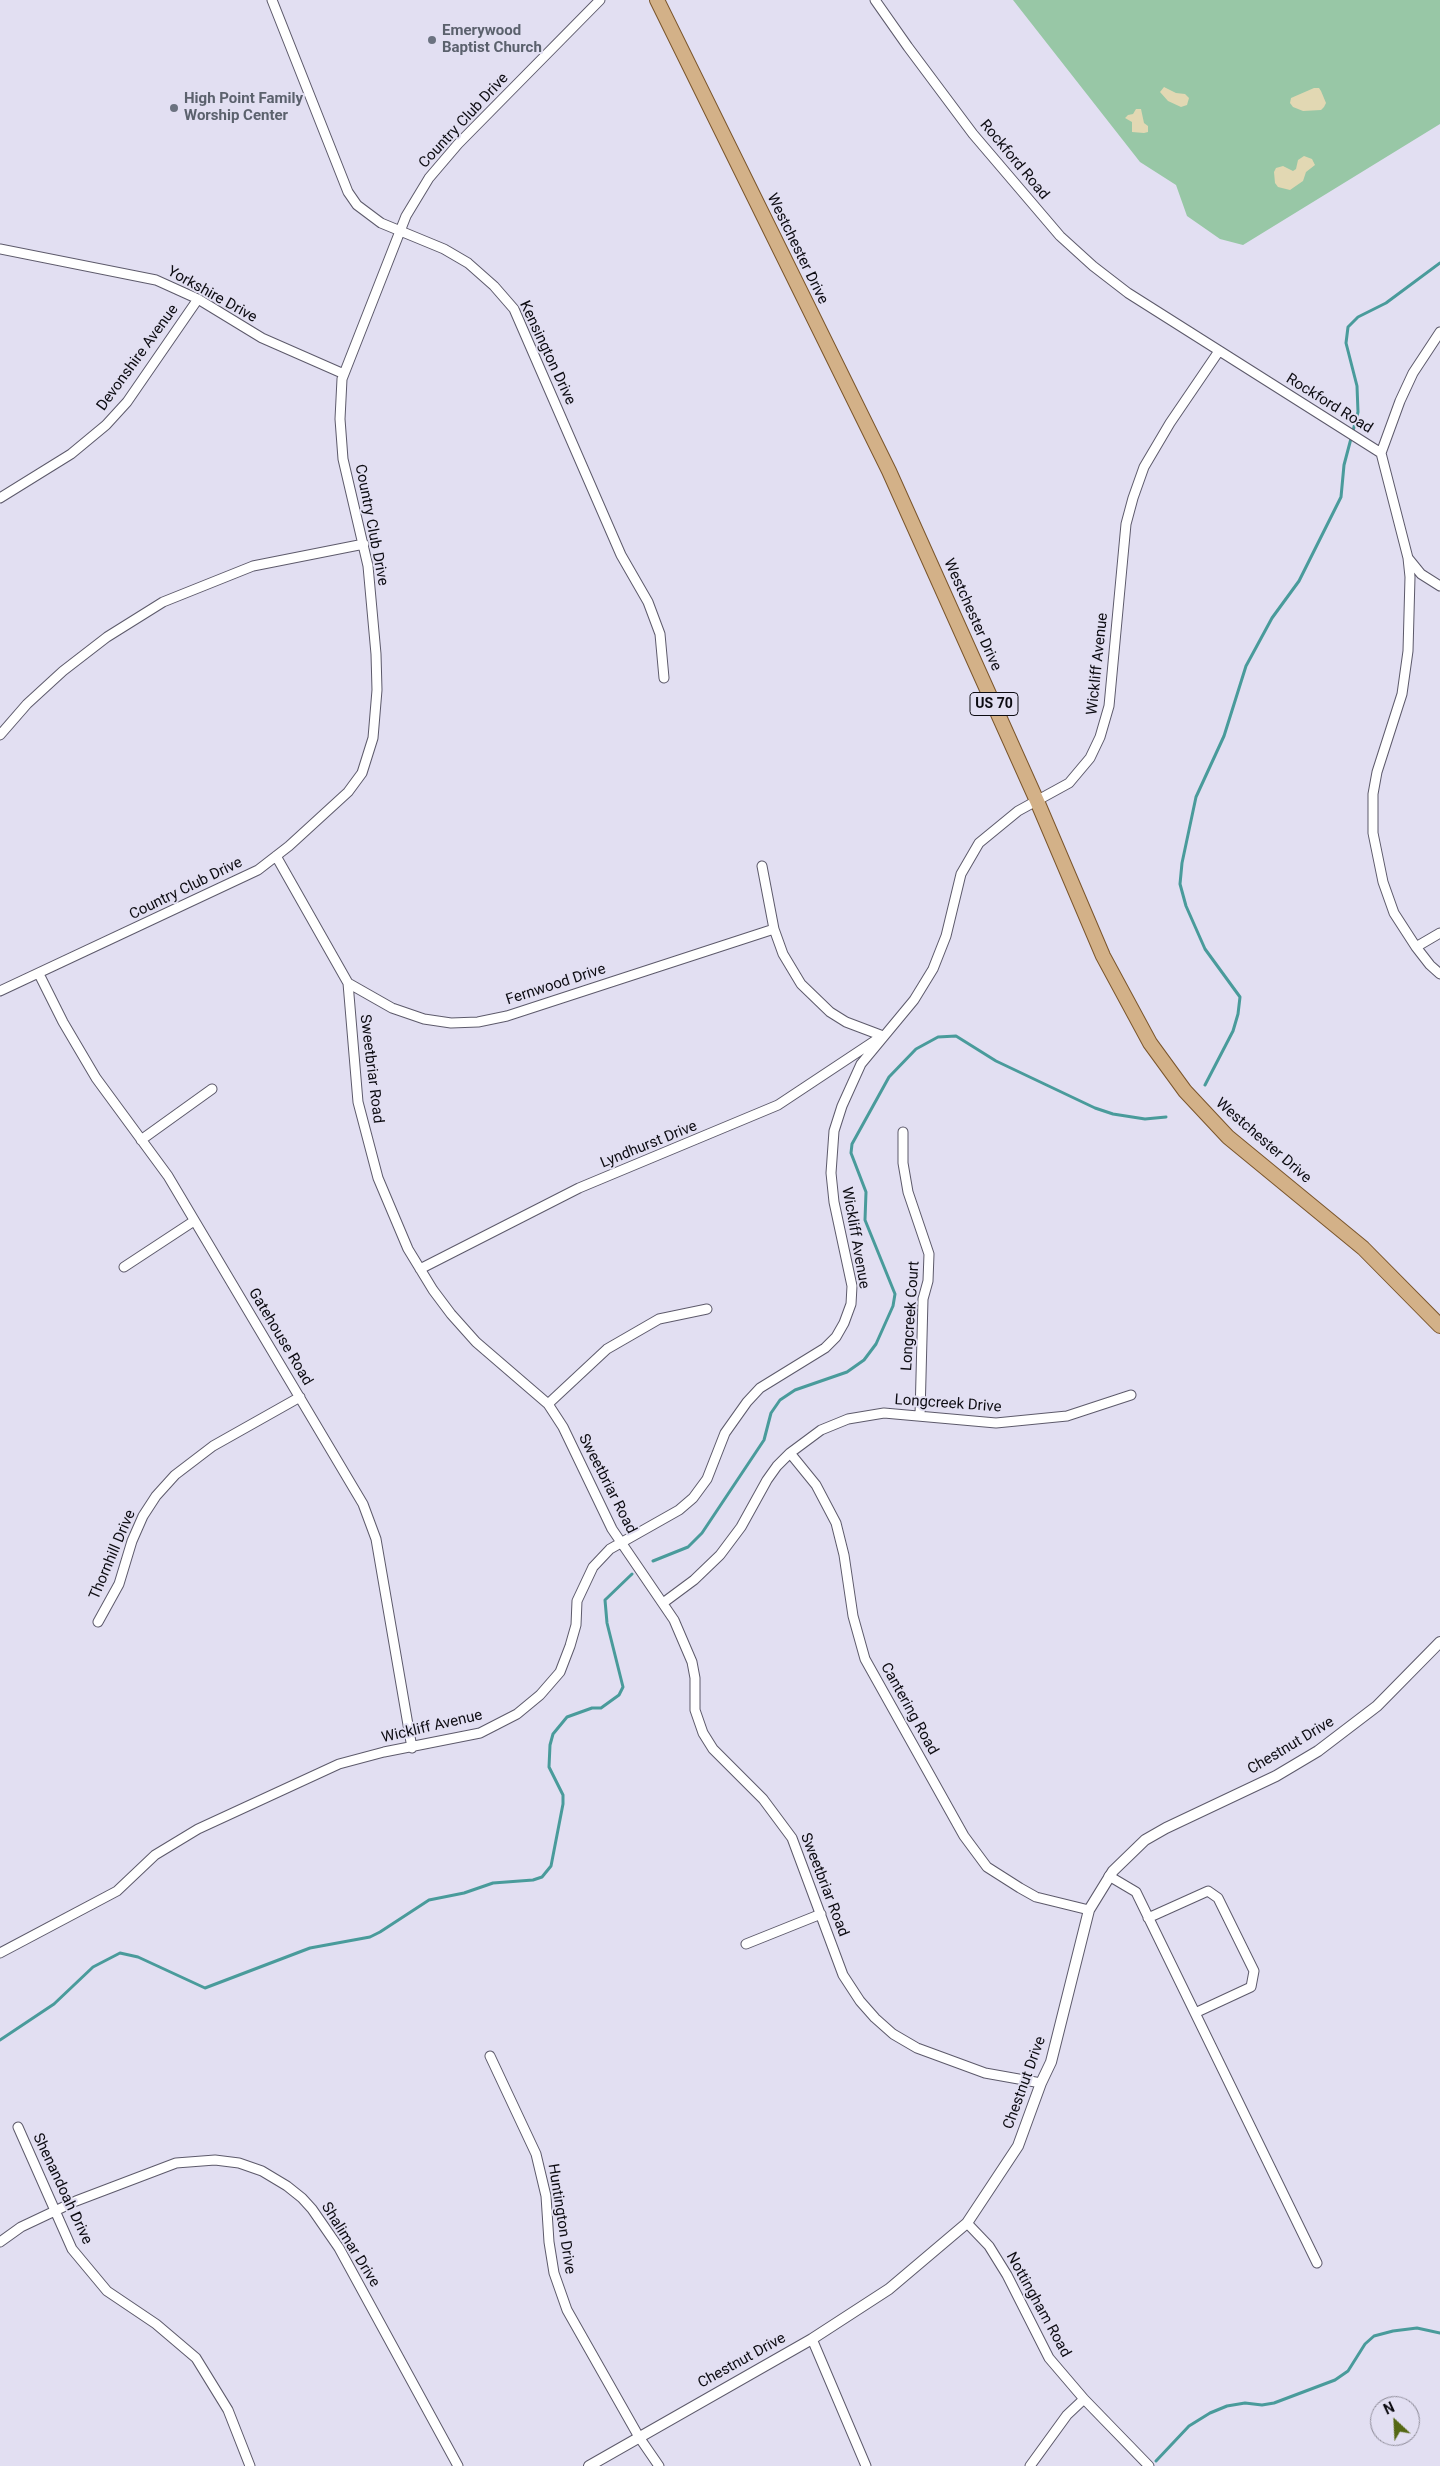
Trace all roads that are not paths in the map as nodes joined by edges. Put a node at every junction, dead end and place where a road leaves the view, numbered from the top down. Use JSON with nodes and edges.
{"nodes":[{"id":1,"x":272,"y":0,"type":"edge"},
{"id":2,"x":600,"y":0,"type":"edge"},
{"id":3,"x":657,"y":0,"type":"edge"},
{"id":4,"x":875,"y":0,"type":"edge"},
{"id":5,"x":400,"y":231,"type":"junction"},
{"id":6,"x":0,"y":249,"type":"edge"},
{"id":7,"x":198,"y":299,"type":"junction"},
{"id":8,"x":1440,"y":332,"type":"edge"},
{"id":9,"x":1219,"y":351,"type":"junction"},
{"id":10,"x":344,"y":374,"type":"junction"},
{"id":11,"x":1381,"y":454,"type":"junction"},
{"id":12,"x":0,"y":498,"type":"edge"},
{"id":13,"x":364,"y":544,"type":"junction"},
{"id":14,"x":1408,"y":558,"type":"junction"},
{"id":15,"x":1440,"y":586,"type":"edge"},
{"id":16,"x":664,"y":678,"type":"dead end"},
{"id":17,"x":0,"y":735,"type":"edge"},
{"id":18,"x":1037,"y":801,"type":"junction"},
{"id":19,"x":276,"y":856,"type":"junction"},
{"id":20,"x":762,"y":866,"type":"dead end"},
{"id":21,"x":774,"y":929,"type":"junction"},
{"id":22,"x":1440,"y":933,"type":"edge"},
{"id":23,"x":1416,"y":947,"type":"junction"},
{"id":24,"x":39,"y":974,"type":"junction"},
{"id":25,"x":1440,"y":974,"type":"edge"},
{"id":26,"x":348,"y":983,"type":"junction"},
{"id":27,"x":0,"y":991,"type":"edge"},
{"id":28,"x":883,"y":1036,"type":"junction"},
{"id":29,"x":212,"y":1089,"type":"dead end"},
{"id":30,"x":903,"y":1132,"type":"dead end"},
{"id":31,"x":141,"y":1140,"type":"junction"},
{"id":32,"x":194,"y":1221,"type":"junction"},
{"id":33,"x":124,"y":1268,"type":"dead end"},
{"id":34,"x":420,"y":1269,"type":"junction"},
{"id":35,"x":707,"y":1308,"type":"dead end"},
{"id":36,"x":1440,"y":1326,"type":"edge"},
{"id":37,"x":1130,"y":1395,"type":"dead end"},
{"id":38,"x":300,"y":1397,"type":"junction"},
{"id":39,"x":548,"y":1404,"type":"junction"},
{"id":40,"x":920,"y":1415,"type":"junction"},
{"id":41,"x":790,"y":1453,"type":"junction"},
{"id":42,"x":621,"y":1542,"type":"junction"},
{"id":43,"x":663,"y":1603,"type":"junction"},
{"id":44,"x":98,"y":1622,"type":"dead end"},
{"id":45,"x":1440,"y":1642,"type":"edge"},
{"id":46,"x":412,"y":1748,"type":"junction"},
{"id":47,"x":1109,"y":1876,"type":"junction"},
{"id":48,"x":1089,"y":1910,"type":"junction"},
{"id":49,"x":822,"y":1914,"type":"junction"},
{"id":50,"x":1148,"y":1918,"type":"junction"},
{"id":51,"x":746,"y":1944,"type":"dead end"},
{"id":52,"x":0,"y":1953,"type":"edge"},
{"id":53,"x":1195,"y":2013,"type":"junction"},
{"id":54,"x":490,"y":2056,"type":"dead end"},
{"id":55,"x":1040,"y":2083,"type":"junction"},
{"id":56,"x":18,"y":2127,"type":"dead end"},
{"id":57,"x":55,"y":2210,"type":"junction"},
{"id":58,"x":966,"y":2223,"type":"junction"},
{"id":59,"x":0,"y":2242,"type":"edge"},
{"id":60,"x":1317,"y":2263,"type":"dead end"},
{"id":61,"x":812,"y":2339,"type":"junction"},
{"id":62,"x":1084,"y":2399,"type":"junction"},
{"id":63,"x":639,"y":2437,"type":"junction"},
{"id":64,"x":250,"y":2466,"type":"edge"},
{"id":65,"x":458,"y":2466,"type":"edge"},
{"id":66,"x":589,"y":2466,"type":"edge"},
{"id":67,"x":658,"y":2466,"type":"edge"},
{"id":68,"x":866,"y":2466,"type":"edge"},
{"id":69,"x":1030,"y":2466,"type":"edge"},
{"id":70,"x":1149,"y":2466,"type":"edge"}],
"edges":[{"from":1,"to":5,"type":"street","name":"Kensington Drive"},
{"from":2,"to":5,"type":"street","name":"Country Club Drive"},
{"from":3,"to":18,"type":"main road","name":"Westchester Drive","number":"US 70"},
{"from":4,"to":9,"type":"street","name":"Rockford Road"},
{"from":5,"to":10,"type":"street","name":"Country Club Drive"},
{"from":5,"to":16,"type":"street","name":"Kensington Drive"},
{"from":6,"to":7,"type":"street","name":"Yorkshire Drive"},
{"from":7,"to":10,"type":"street","name":"Yorkshire Drive"},
{"from":7,"to":12,"type":"street","name":"Devonshire Avenue"},
{"from":8,"to":11,"type":"street"},
{"from":9,"to":11,"type":"street","name":"Rockford Road"},
{"from":9,"to":18,"type":"street","name":"Wickliff Avenue"},
{"from":10,"to":13,"type":"street","name":"Country Club Drive"},
{"from":11,"to":14,"type":"street","name":"Rockford Road"},
{"from":13,"to":17,"type":"street"},
{"from":13,"to":19,"type":"street","name":"Country Club Drive"},
{"from":14,"to":15,"type":"street"},
{"from":14,"to":23,"type":"street","name":"Rockford Road"},
{"from":18,"to":28,"type":"street","name":"Wickliff Avenue"},
{"from":18,"to":36,"type":"main road","name":"Westchester Drive","number":"US 70"},
{"from":19,"to":24,"type":"street","name":"Country Club Drive"},
{"from":19,"to":26,"type":"street","name":"Sweetbriar Road"},
{"from":20,"to":21,"type":"street"},
{"from":21,"to":26,"type":"street","name":"Fernwood Drive"},
{"from":21,"to":28,"type":"street"},
{"from":22,"to":23,"type":"street"},
{"from":23,"to":25,"type":"street","name":"Rockford Road"},
{"from":24,"to":27,"type":"street","name":"Country Club Drive"},
{"from":24,"to":31,"type":"street","name":"Gatehouse Road"},
{"from":26,"to":34,"type":"street","name":"Sweetbriar Road"},
{"from":28,"to":34,"type":"street","name":"Lyndhurst Drive"},
{"from":28,"to":42,"type":"street","name":"Wickliff Avenue"},
{"from":29,"to":31,"type":"street"},
{"from":30,"to":40,"type":"street","name":"Longcreek Court"},
{"from":31,"to":32,"type":"street","name":"Gatehouse Road"},
{"from":32,"to":33,"type":"street"},
{"from":32,"to":38,"type":"street","name":"Gatehouse Road"},
{"from":34,"to":39,"type":"street","name":"Sweetbriar Road"},
{"from":35,"to":39,"type":"street"},
{"from":37,"to":40,"type":"street","name":"Longcreek Drive"},
{"from":38,"to":44,"type":"street","name":"Thornhill Drive"},
{"from":38,"to":46,"type":"street","name":"Gatehouse Road"},
{"from":39,"to":42,"type":"street","name":"Sweetbriar Road"},
{"from":40,"to":41,"type":"street","name":"Longcreek Drive"},
{"from":41,"to":43,"type":"street","name":"Longcreek Drive"},
{"from":41,"to":48,"type":"street","name":"Cantering Road"},
{"from":42,"to":43,"type":"street","name":"Sweetbriar Road"},
{"from":42,"to":46,"type":"street","name":"Wickliff Avenue"},
{"from":43,"to":49,"type":"street","name":"Sweetbriar Road"},
{"from":45,"to":47,"type":"street","name":"Chestnut Drive"},
{"from":46,"to":52,"type":"street","name":"Wickliff Avenue"},
{"from":47,"to":48,"type":"street","name":"Chestnut Drive"},
{"from":47,"to":50,"type":"street"},
{"from":48,"to":55,"type":"street","name":"Chestnut Drive"},
{"from":49,"to":51,"type":"street"},
{"from":49,"to":55,"type":"street","name":"Sweetbriar Road"},
{"from":50,"to":53,"type":"street"},
{"from":50,"to":53,"type":"street"},
{"from":53,"to":60,"type":"street"},
{"from":54,"to":63,"type":"street","name":"Huntington Drive"},
{"from":55,"to":58,"type":"street","name":"Chestnut Drive"},
{"from":56,"to":57,"type":"street","name":"Shenandoah Drive"},
{"from":57,"to":59,"type":"street","name":"Shalimar Drive"},
{"from":57,"to":64,"type":"street","name":"Shenandoah Drive"},
{"from":57,"to":65,"type":"street","name":"Shalimar Drive"},
{"from":58,"to":61,"type":"street","name":"Chestnut Drive"},
{"from":58,"to":62,"type":"street","name":"Nottingham Road"},
{"from":61,"to":63,"type":"street","name":"Chestnut Drive"},
{"from":61,"to":68,"type":"street"},
{"from":62,"to":69,"type":"street"},
{"from":62,"to":70,"type":"street","name":"Nottingham Road"},
{"from":63,"to":66,"type":"street","name":"Chestnut Drive"},
{"from":63,"to":67,"type":"street","name":"Huntington Drive"}]}
